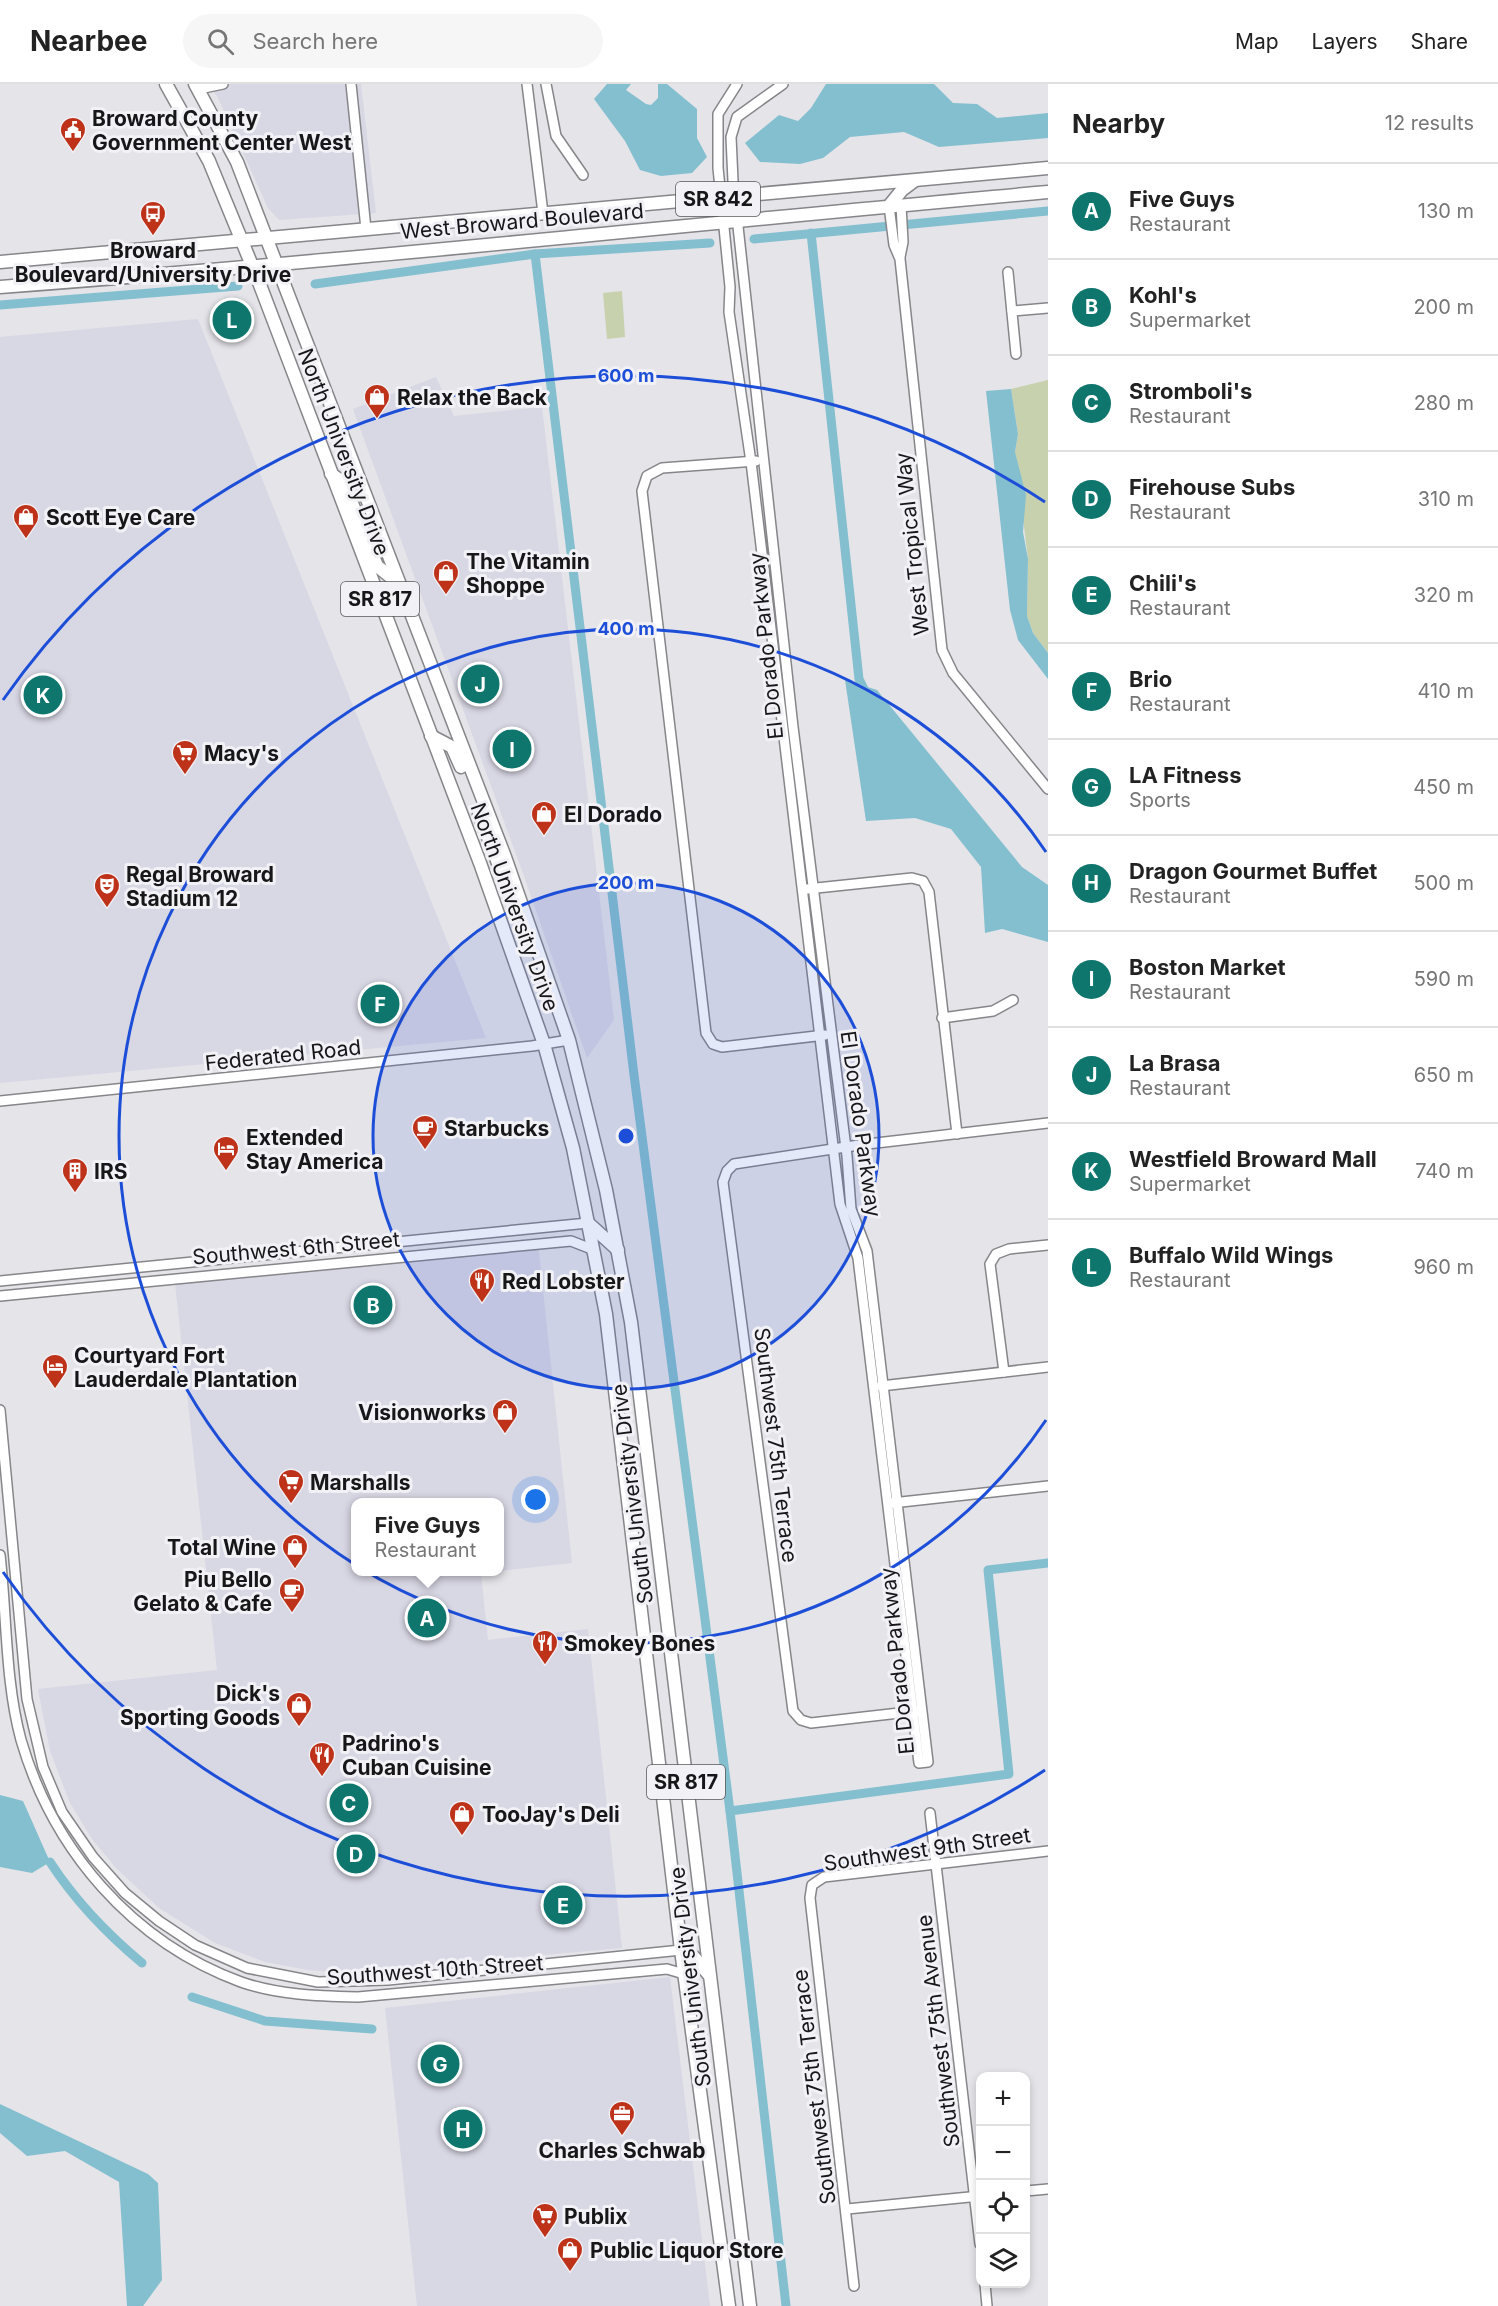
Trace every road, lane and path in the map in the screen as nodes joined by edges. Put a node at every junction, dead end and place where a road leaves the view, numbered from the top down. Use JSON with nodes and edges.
{"nodes":[{"id":1,"x":166,"y":84,"type":"edge"},
{"id":2,"x":223,"y":84,"type":"edge"},
{"id":3,"x":351,"y":84,"type":"edge"},
{"id":4,"x":527,"y":84,"type":"edge"},
{"id":5,"x":546,"y":84,"type":"edge"},
{"id":6,"x":737,"y":84,"type":"edge"},
{"id":7,"x":783,"y":84,"type":"edge"},
{"id":8,"x":197,"y":86,"type":"edge"},
{"id":9,"x":549,"y":100,"type":"junction"},
{"id":10,"x":529,"y":104,"type":"junction"},
{"id":11,"x":1048,"y":168,"type":"edge"},
{"id":12,"x":583,"y":175,"type":"dead end"},
{"id":13,"x":915,"y":181,"type":"junction"},
{"id":14,"x":1048,"y":192,"type":"edge"},
{"id":15,"x":735,"y":197,"type":"junction"},
{"id":16,"x":720,"y":199,"type":"junction"},
{"id":17,"x":895,"y":206,"type":"junction"},
{"id":18,"x":543,"y":213,"type":"junction"},
{"id":19,"x":737,"y":221,"type":"junction"},
{"id":20,"x":723,"y":222,"type":"junction"},
{"id":21,"x":366,"y":229,"type":"junction"},
{"id":22,"x":266,"y":239,"type":"junction"},
{"id":23,"x":243,"y":241,"type":"junction"},
{"id":24,"x":900,"y":259,"type":"junction"},
{"id":25,"x":0,"y":262,"type":"edge"},
{"id":26,"x":275,"y":264,"type":"junction"},
{"id":27,"x":253,"y":267,"type":"junction"},
{"id":28,"x":1008,"y":272,"type":"dead end"},
{"id":29,"x":0,"y":287,"type":"edge"},
{"id":30,"x":1048,"y":308,"type":"edge"},
{"id":31,"x":1012,"y":311,"type":"junction"},
{"id":32,"x":1016,"y":354,"type":"dead end"},
{"id":33,"x":763,"y":461,"type":"junction"},
{"id":34,"x":751,"y":462,"type":"junction"},
{"id":35,"x":331,"y":474,"type":"junction"},
{"id":36,"x":399,"y":584,"type":"junction"},
{"id":37,"x":431,"y":736,"type":"junction"},
{"id":38,"x":1048,"y":789,"type":"edge"},
{"id":39,"x":808,"y":889,"type":"junction"},
{"id":40,"x":524,"y":913,"type":"junction"},
{"id":41,"x":1013,"y":1000,"type":"dead end"},
{"id":42,"x":942,"y":1018,"type":"junction"},
{"id":43,"x":831,"y":1035,"type":"junction"},
{"id":44,"x":820,"y":1036,"type":"junction"},
{"id":45,"x":568,"y":1040,"type":"junction"},
{"id":46,"x":544,"y":1044,"type":"junction"},
{"id":47,"x":0,"y":1101,"type":"edge"},
{"id":48,"x":1048,"y":1123,"type":"edge"},
{"id":49,"x":957,"y":1134,"type":"junction"},
{"id":50,"x":846,"y":1147,"type":"junction"},
{"id":51,"x":834,"y":1149,"type":"junction"},
{"id":52,"x":588,"y":1223,"type":"junction"},
{"id":53,"x":1048,"y":1245,"type":"edge"},
{"id":54,"x":594,"y":1250,"type":"junction"},
{"id":55,"x":618,"y":1250,"type":"junction"},
{"id":56,"x":0,"y":1281,"type":"edge"},
{"id":57,"x":0,"y":1296,"type":"edge"},
{"id":58,"x":1048,"y":1366,"type":"edge"},
{"id":59,"x":1004,"y":1372,"type":"junction"},
{"id":60,"x":884,"y":1385,"type":"junction"},
{"id":61,"x":873,"y":1387,"type":"junction"},
{"id":62,"x":0,"y":1410,"type":"edge"},
{"id":63,"x":3,"y":1480,"type":"edge"},
{"id":64,"x":1048,"y":1486,"type":"edge"},
{"id":65,"x":898,"y":1503,"type":"junction"},
{"id":66,"x":887,"y":1504,"type":"junction"},
{"id":67,"x":0,"y":1555,"type":"edge"},
{"id":68,"x":10,"y":1658,"type":"junction"},
{"id":69,"x":11,"y":1674,"type":"junction"},
{"id":70,"x":26,"y":1681,"type":"junction"},
{"id":71,"x":27,"y":1699,"type":"junction"},
{"id":72,"x":922,"y":1710,"type":"junction"},
{"id":73,"x":911,"y":1712,"type":"junction"},
{"id":74,"x":930,"y":1813,"type":"dead end"},
{"id":75,"x":1048,"y":1851,"type":"edge"},
{"id":76,"x":936,"y":1863,"type":"junction"},
{"id":77,"x":812,"y":1885,"type":"joint"},
{"id":78,"x":681,"y":1950,"type":"junction"},
{"id":79,"x":684,"y":1974,"type":"junction"},
{"id":80,"x":710,"y":1976,"type":"junction"},
{"id":81,"x":976,"y":2180,"type":"edge"},
{"id":82,"x":1048,"y":2189,"type":"edge"},
{"id":83,"x":1030,"y":2191,"type":"edge"},
{"id":84,"x":976,"y":2196,"type":"edge"},
{"id":85,"x":847,"y":2209,"type":"junction"},
{"id":86,"x":854,"y":2286,"type":"dead end"},
{"id":87,"x":985,"y":2288,"type":"edge"},
{"id":88,"x":729,"y":2306,"type":"edge"},
{"id":89,"x":750,"y":2306,"type":"edge"},
{"id":90,"x":987,"y":2306,"type":"edge"}],
"edges":[{"from":1,"to":23,"type":"main road","name":"North University Drive","number":"SR 817"},
{"from":2,"to":8,"type":"street"},
{"from":3,"to":21,"type":"street"},
{"from":4,"to":10,"type":"street"},
{"from":5,"to":9,"type":"street"},
{"from":6,"to":16,"type":"street","name":"El Dorado Parkway"},
{"from":7,"to":15,"type":"street","name":"El Dorado Parkway"},
{"from":8,"to":22,"type":"main road","name":"North University Drive","number":"SR 817"},
{"from":9,"to":10,"type":"street"},
{"from":9,"to":12,"type":"street"},
{"from":10,"to":18,"type":"street"},
{"from":11,"to":13,"type":"main road","name":"West Broward Boulevard","number":"SR 842"},
{"from":13,"to":15,"type":"main road","name":"West Broward Boulevard","number":"SR 842"},
{"from":13,"to":17,"type":"main road"},
{"from":14,"to":17,"type":"main road","name":"West Broward Boulevard","number":"SR 842"},
{"from":15,"to":16,"type":"main road","name":"West Broward Boulevard","number":"SR 842"},
{"from":15,"to":19,"type":"street","name":"El Dorado Parkway"},
{"from":16,"to":18,"type":"main road","name":"West Broward Boulevard","number":"SR 842"},
{"from":16,"to":20,"type":"street","name":"El Dorado Parkway"},
{"from":17,"to":19,"type":"main road","name":"West Broward Boulevard","number":"SR 842"},
{"from":17,"to":24,"type":"street","name":"West Tropical Way"},
{"from":17,"to":24,"type":"street","name":"West Tropical Way"},
{"from":18,"to":21,"type":"main road","name":"West Broward Boulevard","number":"SR 842"},
{"from":19,"to":20,"type":"main road","name":"West Broward Boulevard","number":"SR 842"},
{"from":19,"to":33,"type":"street","name":"El Dorado Parkway"},
{"from":20,"to":26,"type":"main road","name":"West Broward Boulevard","number":"SR 842"},
{"from":20,"to":34,"type":"street","name":"El Dorado Parkway"},
{"from":21,"to":22,"type":"main road","name":"West Broward Boulevard","number":"SR 842"},
{"from":22,"to":23,"type":"main road","name":"West Broward Boulevard","number":"SR 842"},
{"from":22,"to":26,"type":"main road","name":"North University Drive","number":"SR 817"},
{"from":23,"to":25,"type":"main road","name":"West Broward Boulevard"},
{"from":23,"to":27,"type":"main road","name":"North University Drive","number":"SR 817"},
{"from":24,"to":38,"type":"street","name":"West Tropical Way"},
{"from":26,"to":27,"type":"main road","name":"West Broward Boulevard","number":"SR 842"},
{"from":26,"to":36,"type":"main road","name":"North University Drive","number":"SR 817"},
{"from":27,"to":29,"type":"main road","name":"West Broward Boulevard"},
{"from":27,"to":35,"type":"main road","name":"North University Drive","number":"SR 817"},
{"from":28,"to":31,"type":"street"},
{"from":30,"to":31,"type":"street"},
{"from":31,"to":32,"type":"street"},
{"from":33,"to":34,"type":"street"},
{"from":33,"to":39,"type":"street","name":"El Dorado Parkway"},
{"from":34,"to":39,"type":"street","name":"El Dorado Parkway"},
{"from":34,"to":44,"type":"street"},
{"from":35,"to":36,"type":"main road"},
{"from":35,"to":37,"type":"main road","name":"North University Drive","number":"SR 817"},
{"from":36,"to":40,"type":"main road","name":"North University Drive","number":"SR 817"},
{"from":37,"to":40,"type":"main road"},
{"from":37,"to":46,"type":"main road","name":"North University Drive","number":"SR 817"},
{"from":39,"to":42,"type":"street"},
{"from":39,"to":43,"type":"street","name":"El Dorado Parkway"},
{"from":39,"to":44,"type":"street","name":"El Dorado Parkway"},
{"from":40,"to":45,"type":"main road","name":"North University Drive","number":"SR 817"},
{"from":41,"to":42,"type":"street"},
{"from":42,"to":49,"type":"street"},
{"from":43,"to":44,"type":"street"},
{"from":43,"to":50,"type":"street","name":"El Dorado Parkway"},
{"from":44,"to":51,"type":"street","name":"El Dorado Parkway"},
{"from":45,"to":46,"type":"street","name":"Federated Road"},
{"from":45,"to":55,"type":"main road","name":"South University Drive","number":"SR 817"},
{"from":46,"to":47,"type":"street","name":"Federated Road"},
{"from":46,"to":52,"type":"main road","name":"South University Drive","number":"SR 817"},
{"from":48,"to":49,"type":"street"},
{"from":49,"to":50,"type":"street"},
{"from":50,"to":51,"type":"street"},
{"from":50,"to":60,"type":"street","name":"El Dorado Parkway"},
{"from":51,"to":61,"type":"street","name":"El Dorado Parkway"},
{"from":51,"to":73,"type":"street","name":"Southwest 75th Terrace"},
{"from":52,"to":54,"type":"main road","name":"South University Drive","number":"SR 817"},
{"from":52,"to":55,"type":"main road"},
{"from":52,"to":56,"type":"street","name":"Southwest 6th Street"},
{"from":53,"to":59,"type":"street"},
{"from":54,"to":57,"type":"street","name":"Southwest 6th Street"},
{"from":54,"to":78,"type":"main road","name":"South University Drive","number":"SR 817"},
{"from":55,"to":80,"type":"main road","name":"South University Drive","number":"SR 817"},
{"from":58,"to":59,"type":"street"},
{"from":59,"to":60,"type":"street"},
{"from":60,"to":61,"type":"street"},
{"from":60,"to":65,"type":"street","name":"El Dorado Parkway"},
{"from":61,"to":66,"type":"street","name":"El Dorado Parkway"},
{"from":62,"to":63,"type":"street","name":"Southwest 10th Street"},
{"from":63,"to":70,"type":"street","name":"Southwest 10th Street"},
{"from":64,"to":65,"type":"street"},
{"from":65,"to":66,"type":"street"},
{"from":65,"to":72,"type":"street","name":"El Dorado Parkway"},
{"from":66,"to":73,"type":"street","name":"El Dorado Parkway"},
{"from":67,"to":68,"type":"street","name":"Southwest 10th Street"},
{"from":68,"to":69,"type":"street","name":"Southwest 10th Street"},
{"from":68,"to":70,"type":"street"},
{"from":69,"to":71,"type":"street"},
{"from":69,"to":79,"type":"street","name":"Southwest 10th Street"},
{"from":70,"to":71,"type":"street","name":"Southwest 10th Street"},
{"from":71,"to":78,"type":"street","name":"Southwest 10th Street"},
{"from":72,"to":73,"type":"street"},
{"from":72,"to":73,"type":"street","name":"El Dorado Parkway"},
{"from":74,"to":76,"type":"street","name":"Southwest 75th Avenue"},
{"from":75,"to":76,"type":"street","name":"Southwest 9th Street"},
{"from":76,"to":77,"type":"street","name":"Southwest 9th Street"},
{"from":76,"to":81,"type":"street","name":"Southwest 75th Avenue"},
{"from":77,"to":85,"type":"street","name":"Southwest 75th Terrace"},
{"from":78,"to":79,"type":"main road","name":"South University Drive","number":"SR 817"},
{"from":78,"to":80,"type":"main road"},
{"from":79,"to":88,"type":"main road","name":"South University Drive","number":"SR 817"},
{"from":80,"to":89,"type":"main road","name":"South University Drive","number":"SR 817"},
{"from":82,"to":83,"type":"street"},
{"from":84,"to":85,"type":"street"},
{"from":85,"to":86,"type":"street","name":"Southwest 75th Terrace"},
{"from":87,"to":90,"type":"street"}]}
